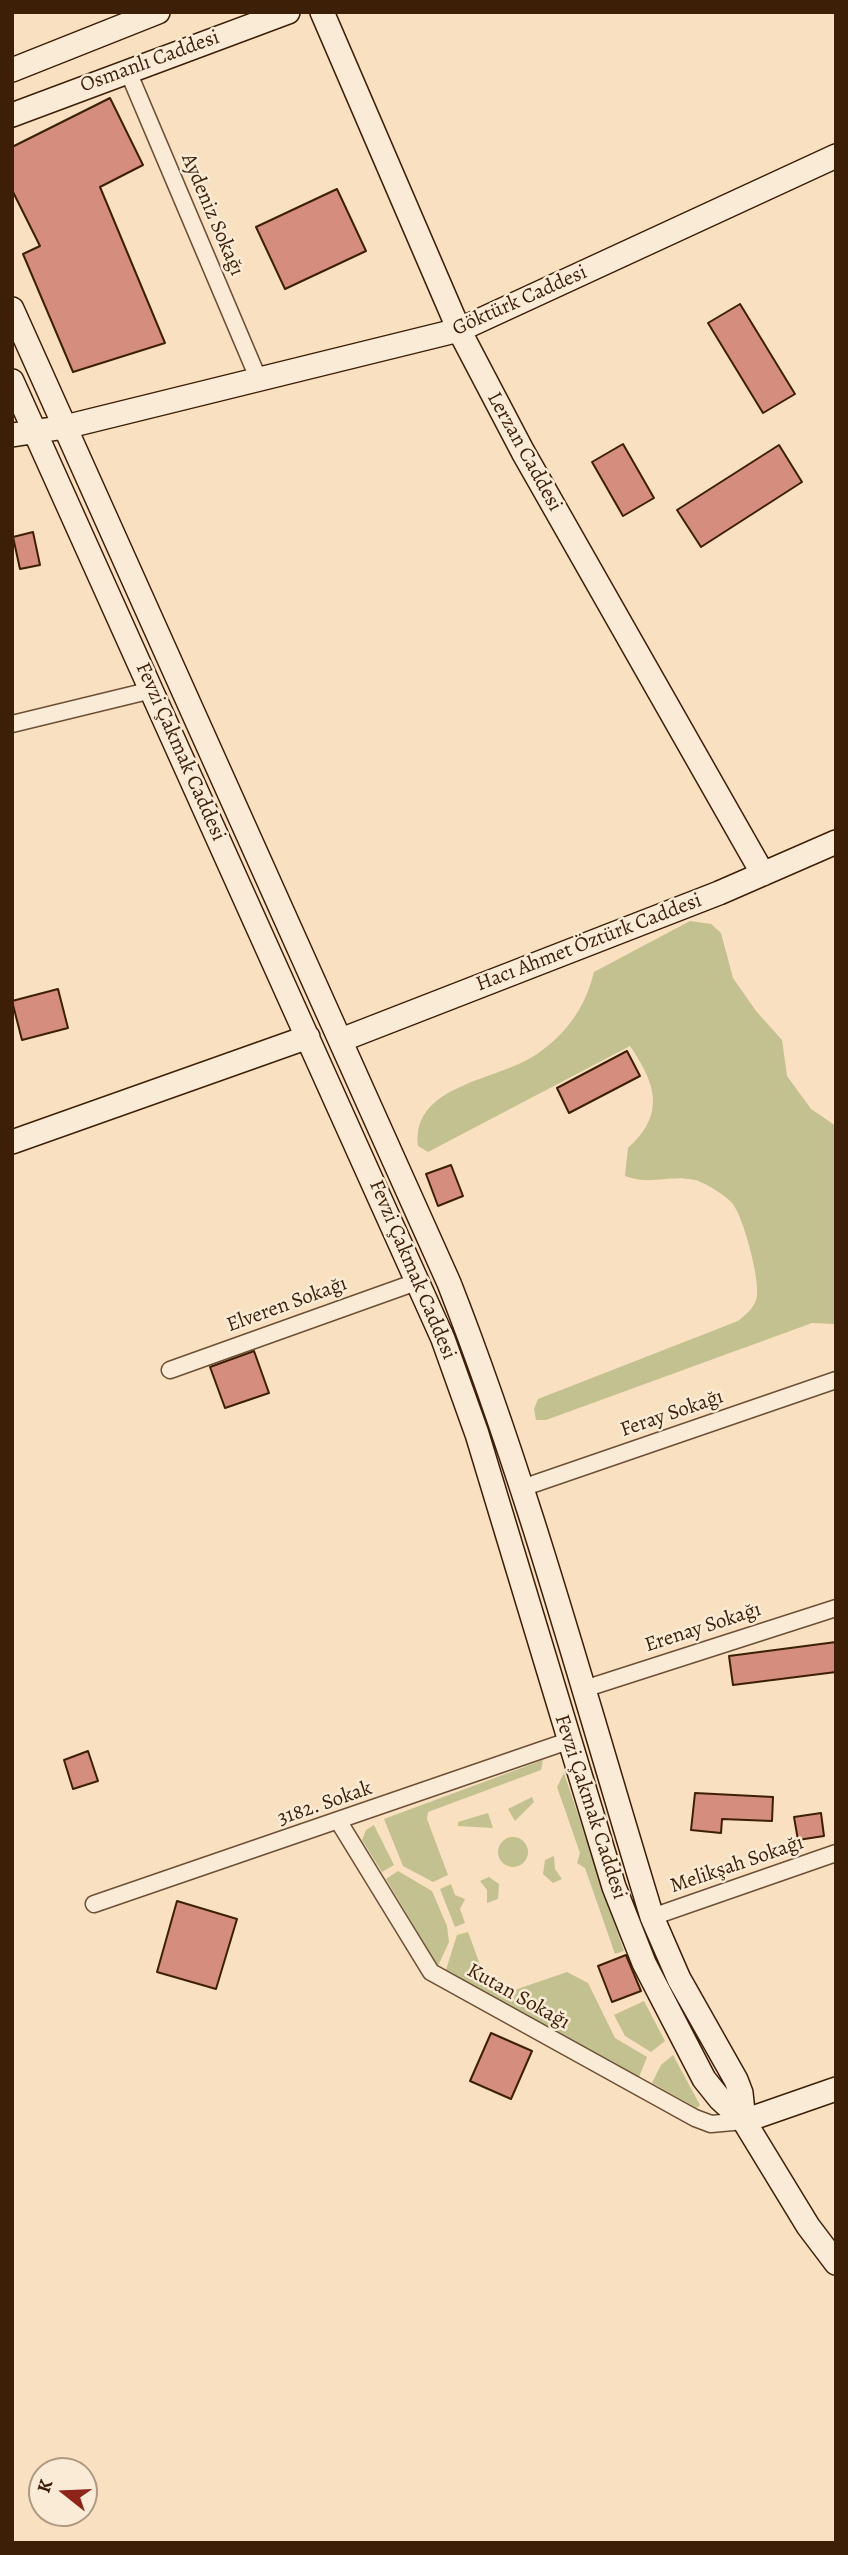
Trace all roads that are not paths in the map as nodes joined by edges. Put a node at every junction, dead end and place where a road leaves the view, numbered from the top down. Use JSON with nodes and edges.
{"nodes":[{"id":1,"x":158,"y":12,"type":"edge"},
{"id":2,"x":288,"y":12,"type":"edge"},
{"id":3,"x":323,"y":12,"type":"edge"},
{"id":4,"x":120,"y":19,"type":"edge"},
{"id":5,"x":127,"y":69,"type":"junction"},
{"id":6,"x":12,"y":70,"type":"edge"},
{"id":7,"x":12,"y":114,"type":"edge"},
{"id":8,"x":836,"y":156,"type":"edge"},
{"id":9,"x":12,"y":309,"type":"edge"},
{"id":10,"x":459,"y":330,"type":"junction"},
{"id":11,"x":258,"y":378,"type":"junction"},
{"id":12,"x":12,"y":380,"type":"edge"},
{"id":13,"x":65,"y":427,"type":"junction"},
{"id":14,"x":23,"y":433,"type":"edge"},
{"id":15,"x":152,"y":690,"type":"junction"},
{"id":16,"x":12,"y":724,"type":"edge"},
{"id":17,"x":836,"y":842,"type":"edge"},
{"id":18,"x":763,"y":874,"type":"junction"},
{"id":19,"x":309,"y":1037,"type":"junction"},
{"id":20,"x":341,"y":1040,"type":"junction"},
{"id":21,"x":12,"y":1142,"type":"edge"},
{"id":22,"x":419,"y":1281,"type":"junction"},
{"id":23,"x":170,"y":1370,"type":"dead end"},
{"id":24,"x":836,"y":1380,"type":"edge"},
{"id":25,"x":522,"y":1488,"type":"junction"},
{"id":26,"x":836,"y":1608,"type":"edge"},
{"id":27,"x":584,"y":1689,"type":"junction"},
{"id":28,"x":568,"y":1741,"type":"junction"},
{"id":29,"x":339,"y":1822,"type":"junction"},
{"id":30,"x":836,"y":1853,"type":"edge"},
{"id":31,"x":94,"y":1904,"type":"dead end"},
{"id":32,"x":652,"y":1917,"type":"junction"},
{"id":33,"x":836,"y":2089,"type":"edge"},
{"id":34,"x":744,"y":2120,"type":"junction"},
{"id":35,"x":836,"y":2263,"type":"edge"}],
"edges":[{"from":1,"to":4,"type":"main road","name":"Osmanlı Caddesi"},
{"from":2,"to":5,"type":"main road","name":"Osmanlı Caddesi"},
{"from":3,"to":10,"type":"main road","name":"Lerzan Caddesi"},
{"from":4,"to":6,"type":"main road","name":"Osmanlı Caddesi"},
{"from":5,"to":7,"type":"main road","name":"Osmanlı Caddesi"},
{"from":5,"to":11,"type":"street","name":"Aydeniz Sokağı"},
{"from":8,"to":10,"type":"main road","name":"Göktürk Caddesi"},
{"from":9,"to":13,"type":"main road","name":"Fevzi Çakmak Caddesi"},
{"from":10,"to":11,"type":"main road","name":"Göktürk Caddesi"},
{"from":10,"to":18,"type":"main road","name":"Lerzan Caddesi"},
{"from":11,"to":13,"type":"main road","name":"Göktürk Caddesi"},
{"from":12,"to":14,"type":"main road","name":"Fevzi Çakmak Caddesi"},
{"from":13,"to":14,"type":"main road"},
{"from":13,"to":20,"type":"main road","name":"Fevzi Çakmak Caddesi"},
{"from":14,"to":15,"type":"main road","name":"Fevzi Çakmak Caddesi"},
{"from":15,"to":16,"type":"street"},
{"from":15,"to":19,"type":"main road","name":"Fevzi Çakmak Caddesi"},
{"from":17,"to":18,"type":"main road","name":"Hacı Ahmet Öztürk Caddesi"},
{"from":18,"to":20,"type":"main road","name":"Hacı Ahmet Öztürk Caddesi"},
{"from":19,"to":21,"type":"main road"},
{"from":19,"to":22,"type":"main road","name":"Fevzi Çakmak Caddesi"},
{"from":20,"to":25,"type":"main road","name":"Fevzi Çakmak Caddesi"},
{"from":22,"to":23,"type":"street","name":"Elveren Sokağı"},
{"from":22,"to":28,"type":"main road","name":"Fevzi Çakmak Caddesi"},
{"from":24,"to":25,"type":"street","name":"Feray Sokağı"},
{"from":25,"to":27,"type":"main road","name":"Fevzi Çakmak Caddesi"},
{"from":26,"to":27,"type":"street","name":"Erenay Sokağı"},
{"from":27,"to":32,"type":"main road","name":"Fevzi Çakmak Caddesi"},
{"from":28,"to":29,"type":"street","name":"3182. Sokak"},
{"from":28,"to":34,"type":"main road","name":"Fevzi Çakmak Caddesi"},
{"from":29,"to":31,"type":"street","name":"3182. Sokak"},
{"from":29,"to":34,"type":"street","name":"Kutan Sokağı"},
{"from":30,"to":32,"type":"street","name":"Melikşah Sokağı"},
{"from":32,"to":34,"type":"main road","name":"Fevzi Çakmak Caddesi"},
{"from":33,"to":34,"type":"main road"},
{"from":34,"to":35,"type":"main road","name":"Fevzi Çakmak Caddesi"}]}
